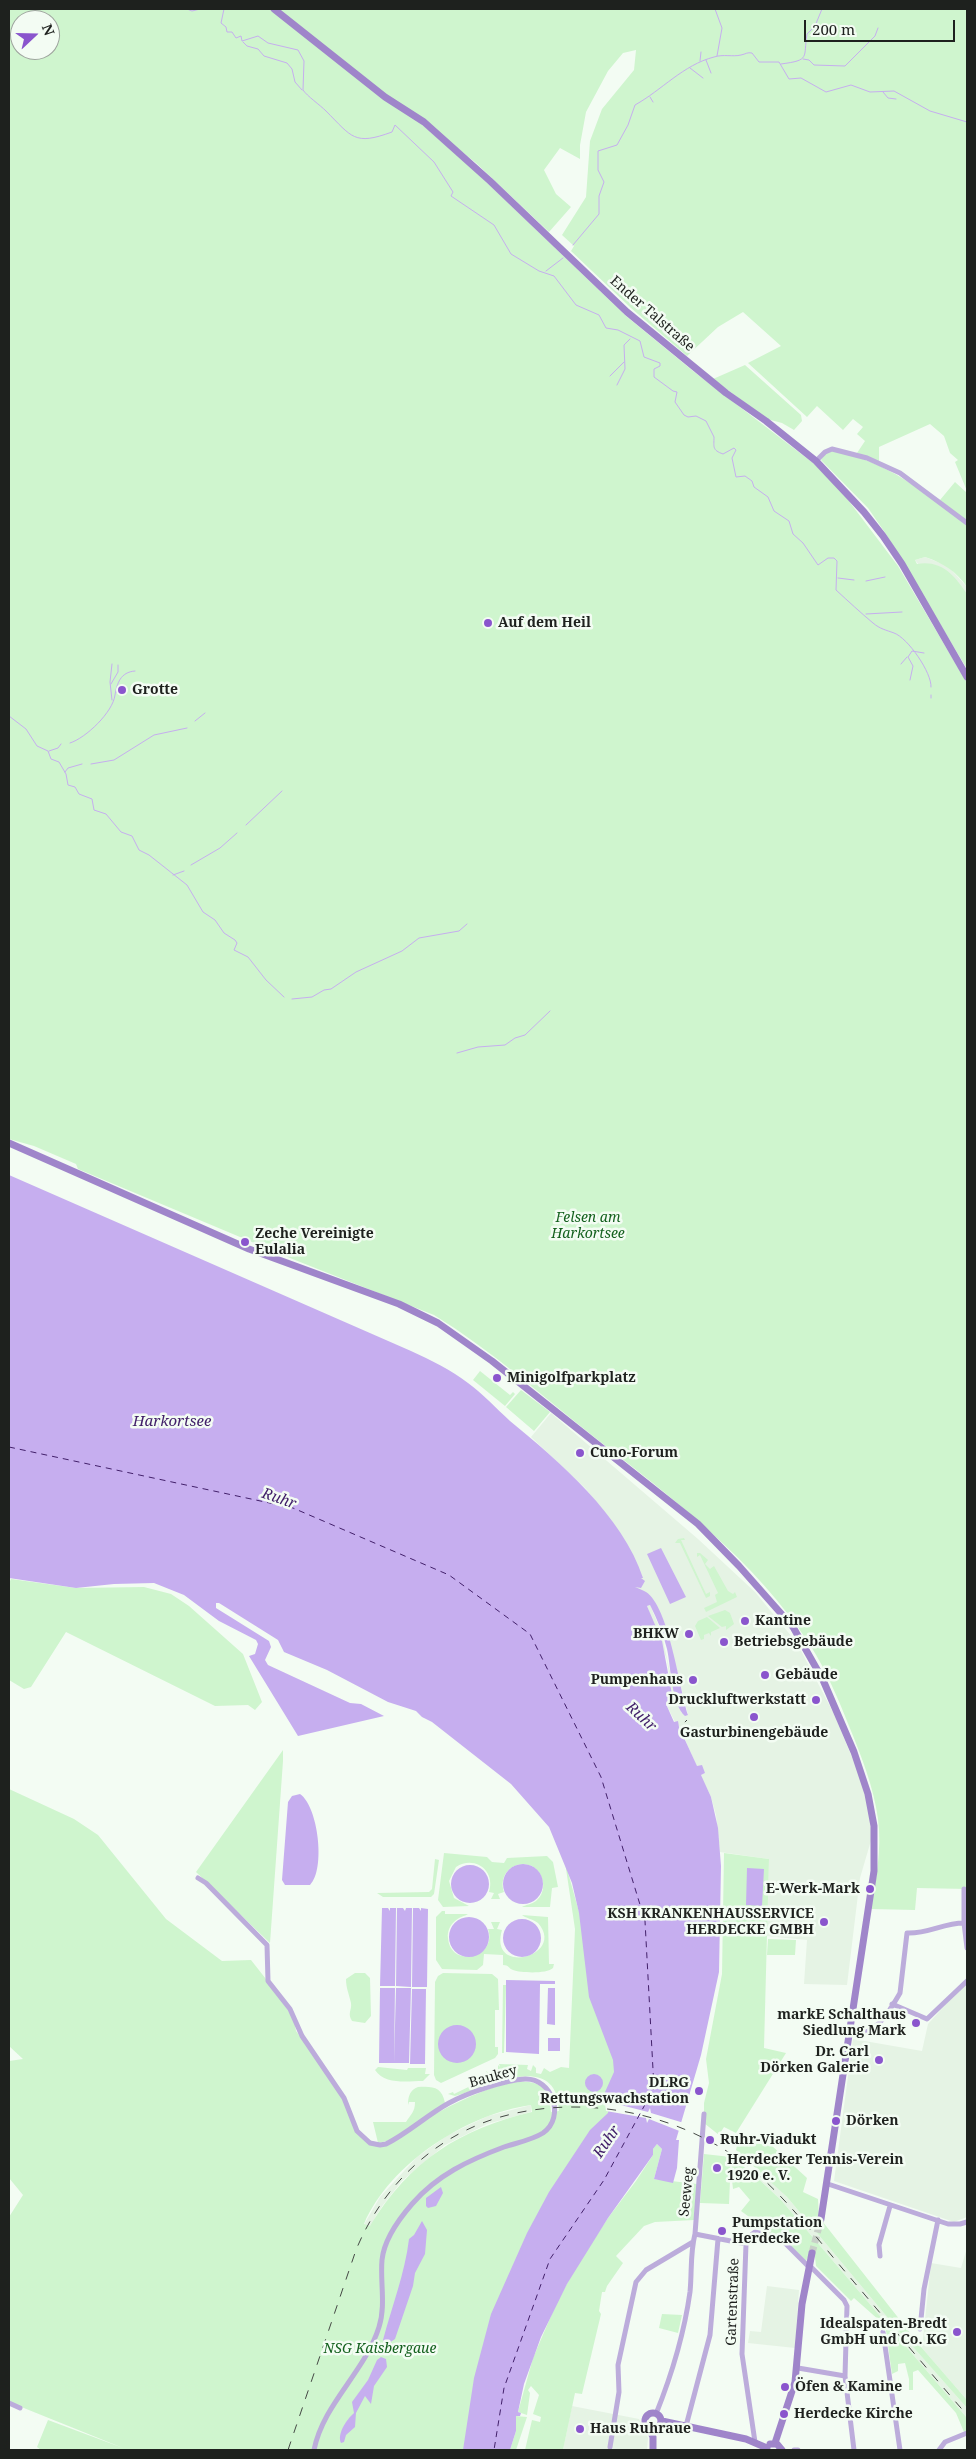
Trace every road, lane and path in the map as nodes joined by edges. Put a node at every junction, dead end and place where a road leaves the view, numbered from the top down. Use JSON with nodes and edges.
{"nodes":[{"id":1,"x":274,"y":9,"type":"edge"},
{"id":2,"x":816,"y":461,"type":"junction"},
{"id":3,"x":967,"y":523,"type":"edge"},
{"id":4,"x":967,"y":677,"type":"edge"},
{"id":5,"x":9,"y":1143,"type":"edge"},
{"id":6,"x":198,"y":1878,"type":"dead end"},
{"id":7,"x":964,"y":1889,"type":"dead end"},
{"id":8,"x":964,"y":1923,"type":"junction"},
{"id":9,"x":967,"y":1948,"type":"edge"},
{"id":10,"x":967,"y":1981,"type":"edge"},
{"id":11,"x":892,"y":2004,"type":"junction"},
{"id":12,"x":849,"y":2034,"type":"junction"},
{"id":13,"x":704,"y":2114,"type":"dead end"},
{"id":14,"x":828,"y":2184,"type":"junction"},
{"id":15,"x":890,"y":2206,"type":"junction"},
{"id":16,"x":821,"y":2219,"type":"tunnel mouth"},
{"id":17,"x":938,"y":2220,"type":"junction"},
{"id":18,"x":967,"y":2222,"type":"edge"},
{"id":19,"x":695,"y":2234,"type":"junction"},
{"id":20,"x":718,"y":2239,"type":"junction"},
{"id":21,"x":693,"y":2242,"type":"junction"},
{"id":22,"x":746,"y":2244,"type":"junction"},
{"id":23,"x":812,"y":2253,"type":"tunnel mouth"},
{"id":24,"x":880,"y":2256,"type":"dead end"},
{"id":25,"x":809,"y":2266,"type":"junction"},
{"id":26,"x":920,"y":2330,"type":"dead end"},
{"id":27,"x":883,"y":2332,"type":"dead end"},
{"id":28,"x":798,"y":2368,"type":"junction"},
{"id":29,"x":845,"y":2376,"type":"junction"},
{"id":30,"x":9,"y":2403,"type":"edge"},
{"id":31,"x":20,"y":2408,"type":"dead end"},
{"id":32,"x":656,"y":2414,"type":"junction"},
{"id":33,"x":660,"y":2424,"type":"junction"},
{"id":34,"x":686,"y":2426,"type":"junction"},
{"id":35,"x":649,"y":2428,"type":"junction"},
{"id":36,"x":967,"y":2433,"type":"edge"},
{"id":37,"x":755,"y":2442,"type":"junction"},
{"id":38,"x":775,"y":2443,"type":"junction"},
{"id":39,"x":610,"y":2447,"type":"dead end"},
{"id":40,"x":767,"y":2449,"type":"edge"},
{"id":41,"x":314,"y":2450,"type":"edge"},
{"id":42,"x":652,"y":2450,"type":"edge"},
{"id":43,"x":657,"y":2450,"type":"edge"},
{"id":44,"x":782,"y":2450,"type":"edge"},
{"id":45,"x":794,"y":2450,"type":"edge"},
{"id":46,"x":798,"y":2450,"type":"edge"},
{"id":47,"x":854,"y":2450,"type":"edge"},
{"id":48,"x":900,"y":2450,"type":"edge"},
{"id":49,"x":939,"y":2450,"type":"edge"}],
"edges":[{"from":1,"to":2,"type":"main road","name":"Ender Talstraße"},
{"from":2,"to":3,"type":"street"},
{"from":2,"to":4,"type":"main road","name":"Ender Talstraße"},
{"from":5,"to":12,"type":"main road"},
{"from":6,"to":41,"type":"street","name":"Baukey"},
{"from":7,"to":8,"type":"street"},
{"from":8,"to":9,"type":"street"},
{"from":8,"to":11,"type":"street"},
{"from":10,"to":11,"type":"street"},
{"from":11,"to":12,"type":"street"},
{"from":12,"to":14,"type":"main road"},
{"from":13,"to":19,"type":"street","name":"Seeweg"},
{"from":14,"to":15,"type":"street"},
{"from":14,"to":16,"type":"main road"},
{"from":15,"to":17,"type":"street"},
{"from":15,"to":24,"type":"street"},
{"from":17,"to":18,"type":"street"},
{"from":17,"to":26,"type":"street"},
{"from":19,"to":20,"type":"street","name":"Seeweg"},
{"from":19,"to":21,"type":"street"},
{"from":20,"to":22,"type":"street","name":"Seeweg"},
{"from":20,"to":34,"type":"street"},
{"from":21,"to":32,"type":"street"},
{"from":21,"to":39,"type":"street"},
{"from":22,"to":25,"type":"street","name":"Gartenstraße"},
{"from":22,"to":37,"type":"street","name":"Gartenstraße"},
{"from":23,"to":25,"type":"main road"},
{"from":25,"to":28,"type":"main road"},
{"from":25,"to":29,"type":"street"},
{"from":27,"to":48,"type":"street"},
{"from":28,"to":29,"type":"street"},
{"from":28,"to":38,"type":"main road"},
{"from":29,"to":47,"type":"street"},
{"from":30,"to":31,"type":"street"},
{"from":32,"to":33,"type":"main road"},
{"from":32,"to":35,"type":"main road"},
{"from":33,"to":34,"type":"main road"},
{"from":33,"to":35,"type":"main road"},
{"from":33,"to":43,"type":"main road"},
{"from":34,"to":37,"type":"main road"},
{"from":35,"to":42,"type":"main road"},
{"from":36,"to":49,"type":"street"},
{"from":37,"to":40,"type":"main road"},
{"from":38,"to":40,"type":"main road"},
{"from":38,"to":44,"type":"main road"},
{"from":45,"to":46,"type":"street"}]}
